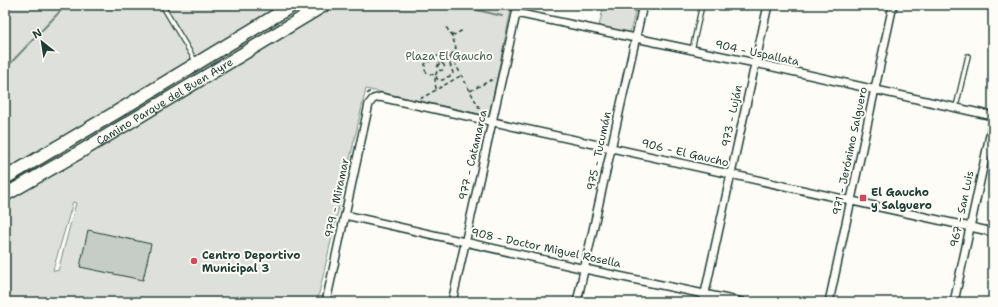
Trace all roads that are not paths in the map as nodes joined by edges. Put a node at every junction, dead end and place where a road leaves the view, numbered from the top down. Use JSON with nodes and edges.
{"nodes":[{"id":1,"x":162,"y":5,"type":"edge"},
{"id":2,"x":293,"y":5,"type":"edge"},
{"id":3,"x":324,"y":5,"type":"edge"},
{"id":4,"x":642,"y":5,"type":"edge"},
{"id":5,"x":702,"y":5,"type":"edge"},
{"id":6,"x":768,"y":5,"type":"edge"},
{"id":7,"x":893,"y":5,"type":"edge"},
{"id":8,"x":517,"y":9,"type":"edge"},
{"id":9,"x":636,"y":38,"type":"junction"},
{"id":10,"x":692,"y":50,"type":"junction"},
{"id":11,"x":968,"y":56,"type":"dead end"},
{"id":12,"x":197,"y":63,"type":"junction"},
{"id":13,"x":755,"y":63,"type":"junction"},
{"id":14,"x":875,"y":90,"type":"junction"},
{"id":15,"x":372,"y":96,"type":"joint"},
{"id":16,"x":956,"y":107,"type":"junction"},
{"id":17,"x":993,"y":116,"type":"edge"},
{"id":18,"x":492,"y":121,"type":"junction"},
{"id":19,"x":993,"y":121,"type":"edge"},
{"id":20,"x":611,"y":148,"type":"junction"},
{"id":21,"x":731,"y":174,"type":"junction"},
{"id":22,"x":5,"y":178,"type":"edge"},
{"id":23,"x":5,"y":195,"type":"edge"},
{"id":24,"x":851,"y":201,"type":"junction"},
{"id":25,"x":345,"y":215,"type":"junction"},
{"id":26,"x":970,"y":227,"type":"junction"},
{"id":27,"x":993,"y":232,"type":"edge"},
{"id":28,"x":465,"y":242,"type":"junction"},
{"id":29,"x":585,"y":269,"type":"junction"},
{"id":30,"x":705,"y":294,"type":"junction"},
{"id":31,"x":326,"y":302,"type":"edge"},
{"id":32,"x":452,"y":302,"type":"edge"},
{"id":33,"x":577,"y":302,"type":"edge"},
{"id":34,"x":703,"y":302,"type":"edge"},
{"id":35,"x":742,"y":302,"type":"edge"},
{"id":36,"x":829,"y":302,"type":"edge"},
{"id":37,"x":954,"y":302,"type":"edge"}],
"edges":[{"from":1,"to":12,"type":"lane"},
{"from":2,"to":12,"type":"highway","name":"Camino Parque del Buen Ayre"},
{"from":3,"to":23,"type":"highway","name":"Camino Parque del Buen Ayre"},
{"from":4,"to":9,"type":"street","name":"975 - Tucumán"},
{"from":5,"to":10,"type":"lane"},
{"from":6,"to":13,"type":"street","name":"973 - Luján"},
{"from":7,"to":14,"type":"street","name":"971 - Jerónimo Salguero"},
{"from":8,"to":9,"type":"street","name":"904 - Uspallata"},
{"from":8,"to":18,"type":"street","name":"977 - Catamarca"},
{"from":9,"to":10,"type":"street","name":"904 - Uspallata"},
{"from":9,"to":20,"type":"street","name":"975 - Tucumán"},
{"from":10,"to":13,"type":"street","name":"904 - Uspallata"},
{"from":11,"to":16,"type":"lane"},
{"from":12,"to":22,"type":"highway","name":"Camino Parque del Buen Ayre"},
{"from":13,"to":14,"type":"street","name":"904 - Uspallata"},
{"from":13,"to":21,"type":"street","name":"973 - Luján"},
{"from":14,"to":16,"type":"street","name":"904 - Uspallata"},
{"from":14,"to":24,"type":"street","name":"971 - Jerónimo Salguero"},
{"from":15,"to":18,"type":"street","name":"906 - El Gaucho"},
{"from":15,"to":25,"type":"street","name":"979 - Miramar"},
{"from":16,"to":17,"type":"street","name":"904 - Uspallata"},
{"from":18,"to":20,"type":"street","name":"906 - El Gaucho"},
{"from":18,"to":28,"type":"street","name":"977 - Catamarca"},
{"from":19,"to":26,"type":"street","name":"967 - San Luis"},
{"from":20,"to":21,"type":"street","name":"906 - El Gaucho"},
{"from":20,"to":29,"type":"street","name":"975 - Tucumán"},
{"from":21,"to":24,"type":"street","name":"906 - El Gaucho"},
{"from":21,"to":30,"type":"street","name":"973 - Luján"},
{"from":24,"to":26,"type":"street","name":"906 - El Gaucho"},
{"from":24,"to":36,"type":"street","name":"971 - Jerónimo Salguero"},
{"from":25,"to":28,"type":"street","name":"908 - Doctor Miguel Rosella"},
{"from":25,"to":31,"type":"street","name":"979 - Miramar"},
{"from":26,"to":27,"type":"street","name":"906 - El Gaucho"},
{"from":26,"to":37,"type":"street","name":"967 - San Luis"},
{"from":28,"to":29,"type":"street","name":"908 - Doctor Miguel Rosella"},
{"from":28,"to":32,"type":"street","name":"977 - Catamarca"},
{"from":29,"to":30,"type":"street","name":"908 - Doctor Miguel Rosella"},
{"from":29,"to":33,"type":"street","name":"975 - Tucumán"},
{"from":30,"to":34,"type":"street","name":"973 - Luján"},
{"from":30,"to":35,"type":"street","name":"908 - Doctor Miguel Rosella"}]}
